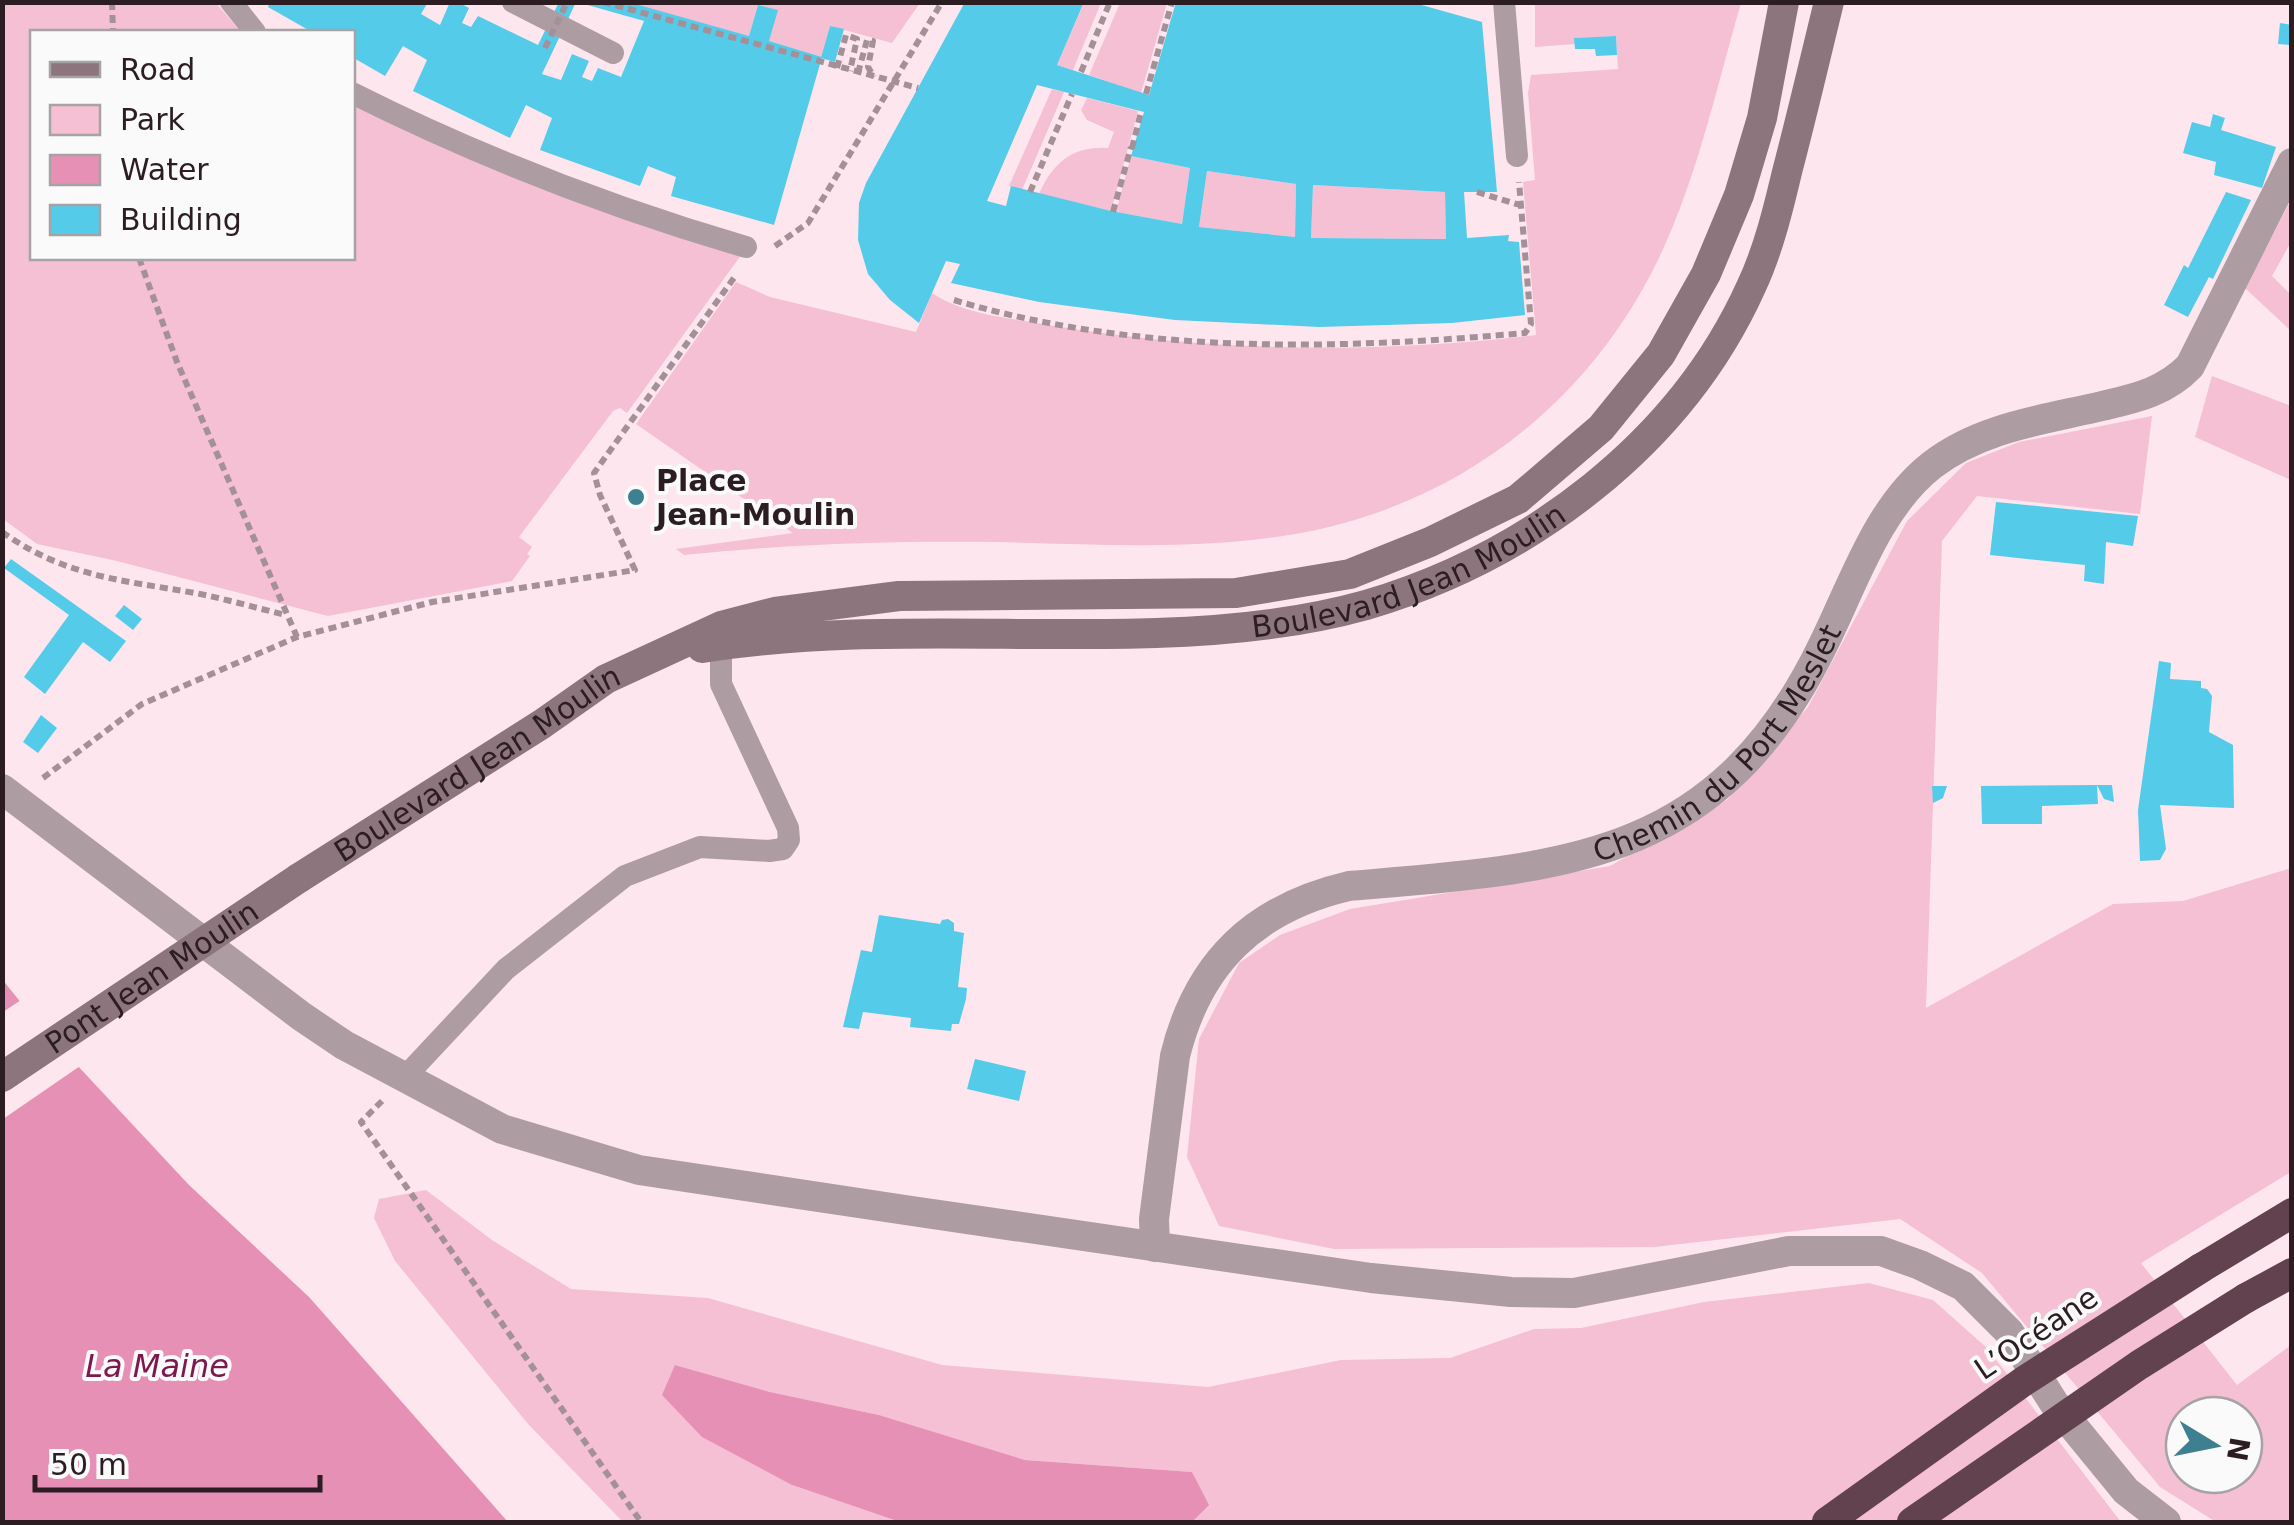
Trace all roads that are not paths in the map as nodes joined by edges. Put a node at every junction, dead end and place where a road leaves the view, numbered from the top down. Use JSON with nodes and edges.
{"nodes":[{"id":1,"x":231,"y":2,"type":"edge"},
{"id":2,"x":512,"y":2,"type":"edge"},
{"id":3,"x":1504,"y":2,"type":"edge"},
{"id":4,"x":1784,"y":2,"type":"edge"},
{"id":5,"x":1828,"y":2,"type":"edge"},
{"id":6,"x":253,"y":30,"type":"edge"},
{"id":7,"x":613,"y":53,"type":"dead end"},
{"id":8,"x":355,"y":94,"type":"edge"},
{"id":9,"x":1517,"y":156,"type":"road end"},
{"id":10,"x":2292,"y":163,"type":"edge"},
{"id":11,"x":751,"y":257,"type":"road end"},
{"id":12,"x":721,"y":645,"type":"junction"},
{"id":13,"x":660,"y":655,"type":"junction"},
{"id":14,"x":2,"y":789,"type":"edge"},
{"id":15,"x":299,"y":878,"type":"joint"},
{"id":16,"x":2,"y":1077,"type":"edge"},
{"id":17,"x":404,"y":1078,"type":"junction"},
{"id":18,"x":2292,"y":1213,"type":"edge"},
{"id":19,"x":1155,"y":1247,"type":"junction"},
{"id":20,"x":2292,"y":1273,"type":"edge"},
{"id":21,"x":1827,"y":1522,"type":"edge"},
{"id":22,"x":1912,"y":1522,"type":"edge"},
{"id":23,"x":2166,"y":1522,"type":"edge"}],
"edges":[{"from":1,"to":6,"type":"lane"},
{"from":2,"to":7,"type":"lane"},
{"from":3,"to":9,"type":"lane"},
{"from":4,"to":13,"type":"main road","name":"Boulevard Jean Moulin"},
{"from":5,"to":12,"type":"main road","name":"Boulevard Jean Moulin"},
{"from":8,"to":11,"type":"lane"},
{"from":10,"to":19,"type":"street","name":"Chemin du Port Meslet"},
{"from":12,"to":13,"type":"main road","name":"Boulevard Jean Moulin"},
{"from":12,"to":17,"type":"lane"},
{"from":13,"to":15,"type":"main road","name":"Boulevard Jean Moulin"},
{"from":14,"to":17,"type":"street"},
{"from":15,"to":16,"type":"main road","name":"Pont Jean Moulin","bridge":true},
{"from":17,"to":19,"type":"street"},
{"from":18,"to":21,"type":"highway","name":"L’Océane","bridge":true},
{"from":19,"to":23,"type":"street"},
{"from":20,"to":22,"type":"highway","bridge":true}]}
